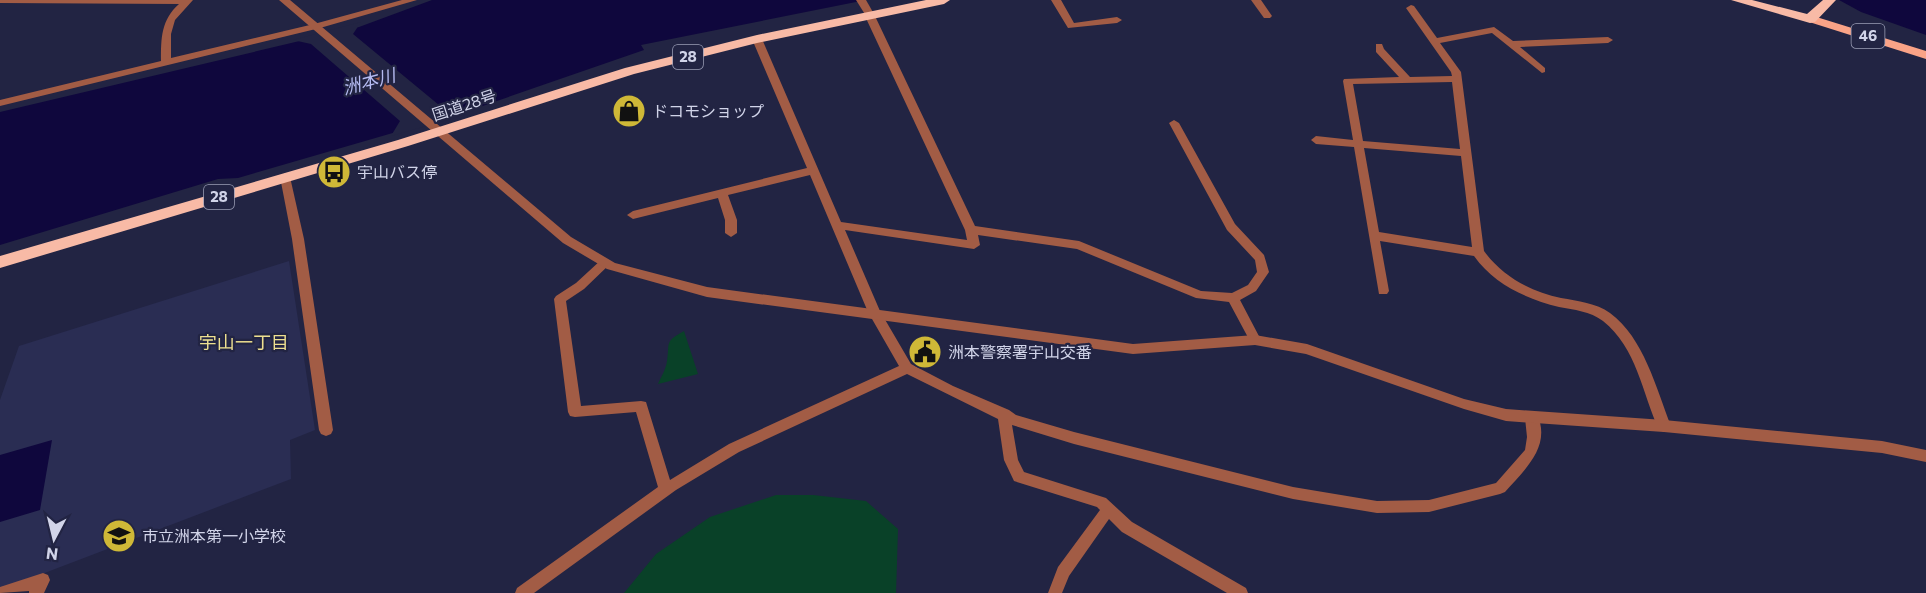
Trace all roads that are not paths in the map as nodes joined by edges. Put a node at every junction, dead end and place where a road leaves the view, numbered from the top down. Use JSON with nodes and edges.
{"nodes":[{"id":1,"x":0,"y":0,"type":"edge"},
{"id":2,"x":284,"y":0,"type":"edge"},
{"id":3,"x":411,"y":0,"type":"edge"},
{"id":4,"x":861,"y":0,"type":"edge"},
{"id":5,"x":944,"y":0,"type":"edge"},
{"id":6,"x":1056,"y":0,"type":"edge"},
{"id":7,"x":1256,"y":0,"type":"edge"},
{"id":8,"x":1737,"y":0,"type":"edge"},
{"id":9,"x":189,"y":1,"type":"edge"},
{"id":10,"x":1827,"y":2,"type":"edge"},
{"id":11,"x":1412,"y":8,"type":"dead end"},
{"id":12,"x":869,"y":14,"type":"junction"},
{"id":13,"x":1267,"y":16,"type":"dead end"},
{"id":14,"x":1810,"y":19,"type":"junction"},
{"id":15,"x":1117,"y":20,"type":"dead end"},
{"id":16,"x":319,"y":28,"type":"junction"},
{"id":17,"x":757,"y":39,"type":"junction"},
{"id":18,"x":1608,"y":40,"type":"dead end"},
{"id":19,"x":1435,"y":41,"type":"junction"},
{"id":20,"x":1510,"y":44,"type":"junction"},
{"id":21,"x":1379,"y":46,"type":"dead end"},
{"id":22,"x":1926,"y":55,"type":"edge"},
{"id":23,"x":166,"y":62,"type":"junction"},
{"id":24,"x":1542,"y":70,"type":"dead end"},
{"id":25,"x":1457,"y":79,"type":"junction"},
{"id":26,"x":1407,"y":80,"type":"junction"},
{"id":27,"x":2,"y":102,"type":"edge"},
{"id":28,"x":1174,"y":123,"type":"dead end"},
{"id":29,"x":438,"y":132,"type":"junction"},
{"id":30,"x":1316,"y":140,"type":"dead end"},
{"id":31,"x":1359,"y":144,"type":"junction"},
{"id":32,"x":1466,"y":153,"type":"junction"},
{"id":33,"x":813,"y":170,"type":"junction"},
{"id":34,"x":285,"y":177,"type":"junction"},
{"id":35,"x":722,"y":193,"type":"junction"},
{"id":36,"x":633,"y":215,"type":"dead end"},
{"id":37,"x":836,"y":225,"type":"junction"},
{"id":38,"x":971,"y":230,"type":"junction"},
{"id":39,"x":731,"y":233,"type":"dead end"},
{"id":40,"x":1375,"y":236,"type":"junction"},
{"id":41,"x":1478,"y":252,"type":"junction"},
{"id":42,"x":0,"y":262,"type":"edge"},
{"id":43,"x":605,"y":263,"type":"junction"},
{"id":44,"x":1383,"y":291,"type":"dead end"},
{"id":45,"x":1233,"y":298,"type":"junction"},
{"id":46,"x":874,"y":312,"type":"junction"},
{"id":47,"x":1255,"y":340,"type":"junction"},
{"id":48,"x":907,"y":368,"type":"junction"},
{"id":49,"x":1004,"y":414,"type":"junction"},
{"id":50,"x":1532,"y":418,"type":"junction"},
{"id":51,"x":1664,"y":426,"type":"junction"},
{"id":52,"x":326,"y":430,"type":"dead end"},
{"id":53,"x":1926,"y":456,"type":"edge"},
{"id":54,"x":666,"y":490,"type":"junction"},
{"id":55,"x":1107,"y":511,"type":"junction"},
{"id":56,"x":3,"y":593,"type":"edge"},
{"id":57,"x":36,"y":593,"type":"edge"},
{"id":58,"x":522,"y":593,"type":"edge"},
{"id":59,"x":1055,"y":593,"type":"edge"},
{"id":60,"x":1241,"y":593,"type":"edge"}],
"edges":[{"from":1,"to":9,"type":"street"},
{"from":2,"to":16,"type":"street"},
{"from":3,"to":16,"type":"street"},
{"from":4,"to":12,"type":"street"},
{"from":5,"to":12,"type":"highway","name":"国道28号","number":"28"},
{"from":6,"to":15,"type":"street"},
{"from":7,"to":13,"type":"street"},
{"from":8,"to":14,"type":"highway"},
{"from":9,"to":23,"type":"street"},
{"from":10,"to":14,"type":"highway"},
{"from":11,"to":19,"type":"street"},
{"from":12,"to":17,"type":"highway","name":"国道28号","number":"28"},
{"from":12,"to":38,"type":"street"},
{"from":14,"to":22,"type":"main road","number":"46"},
{"from":16,"to":23,"type":"street"},
{"from":16,"to":29,"type":"street"},
{"from":17,"to":29,"type":"highway","name":"国道28号","number":"28"},
{"from":17,"to":33,"type":"street"},
{"from":18,"to":20,"type":"street"},
{"from":19,"to":20,"type":"street"},
{"from":19,"to":25,"type":"street"},
{"from":20,"to":24,"type":"street"},
{"from":21,"to":26,"type":"street"},
{"from":23,"to":27,"type":"street"},
{"from":25,"to":26,"type":"street"},
{"from":25,"to":32,"type":"street"},
{"from":26,"to":31,"type":"street"},
{"from":28,"to":45,"type":"street"},
{"from":29,"to":34,"type":"highway","name":"国道28号","number":"28"},
{"from":29,"to":43,"type":"street"},
{"from":30,"to":31,"type":"street"},
{"from":31,"to":32,"type":"street"},
{"from":31,"to":40,"type":"street"},
{"from":32,"to":41,"type":"street"},
{"from":33,"to":35,"type":"street"},
{"from":33,"to":37,"type":"street"},
{"from":34,"to":42,"type":"highway","name":"国道28号","number":"28"},
{"from":34,"to":52,"type":"street"},
{"from":35,"to":36,"type":"street"},
{"from":35,"to":39,"type":"street"},
{"from":37,"to":38,"type":"street"},
{"from":37,"to":46,"type":"street"},
{"from":38,"to":45,"type":"street"},
{"from":40,"to":41,"type":"street"},
{"from":40,"to":44,"type":"street"},
{"from":41,"to":51,"type":"street"},
{"from":43,"to":46,"type":"street"},
{"from":43,"to":54,"type":"street"},
{"from":45,"to":47,"type":"street"},
{"from":46,"to":47,"type":"street"},
{"from":46,"to":48,"type":"street"},
{"from":47,"to":50,"type":"street"},
{"from":48,"to":49,"type":"street"},
{"from":48,"to":54,"type":"street"},
{"from":49,"to":50,"type":"street"},
{"from":49,"to":55,"type":"street"},
{"from":50,"to":51,"type":"street"},
{"from":51,"to":53,"type":"street"},
{"from":54,"to":58,"type":"street"},
{"from":55,"to":59,"type":"street"},
{"from":55,"to":60,"type":"street"},
{"from":56,"to":57,"type":"street"}]}
